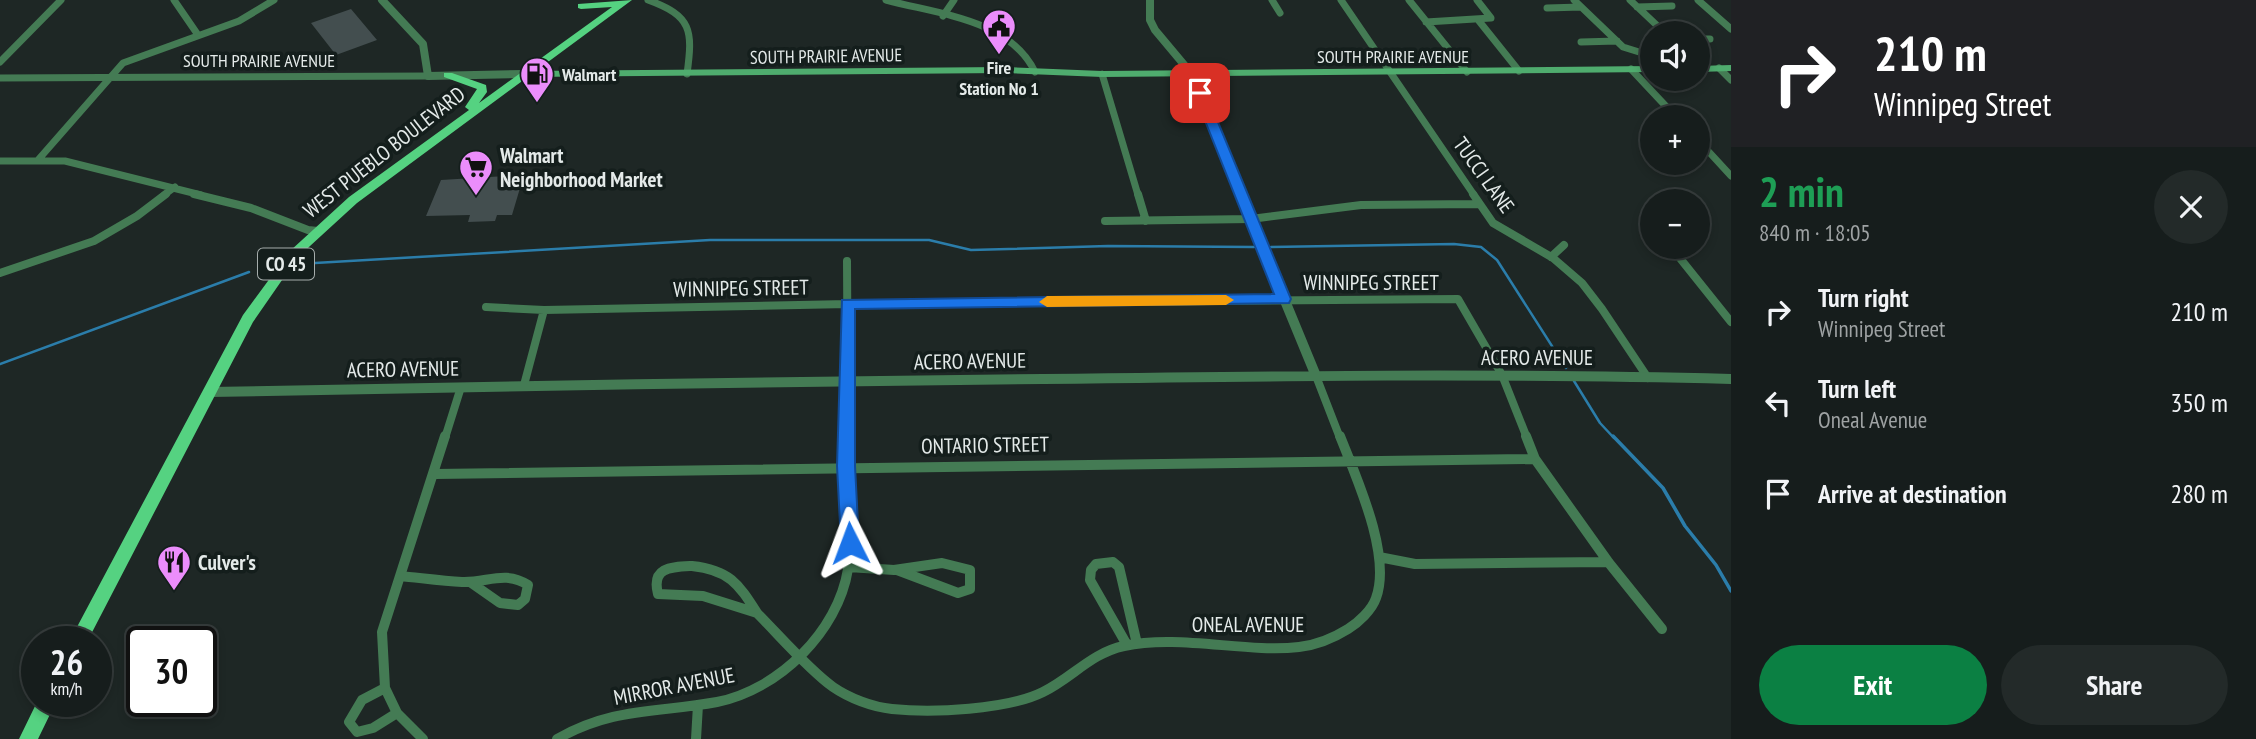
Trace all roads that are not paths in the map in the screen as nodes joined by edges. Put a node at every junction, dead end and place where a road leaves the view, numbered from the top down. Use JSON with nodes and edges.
{"nodes":[{"id":1,"x":61,"y":0,"type":"edge"},
{"id":2,"x":174,"y":0,"type":"edge"},
{"id":3,"x":274,"y":0,"type":"edge"},
{"id":4,"x":382,"y":0,"type":"edge"},
{"id":5,"x":648,"y":0,"type":"edge"},
{"id":6,"x":886,"y":0,"type":"edge"},
{"id":7,"x":954,"y":0,"type":"edge"},
{"id":8,"x":1150,"y":0,"type":"edge"},
{"id":9,"x":1272,"y":0,"type":"edge"},
{"id":10,"x":1341,"y":0,"type":"edge"},
{"id":11,"x":1409,"y":0,"type":"edge"},
{"id":12,"x":1478,"y":0,"type":"edge"},
{"id":13,"x":1574,"y":0,"type":"edge"},
{"id":14,"x":1630,"y":0,"type":"edge"},
{"id":15,"x":1698,"y":0,"type":"edge"},
{"id":16,"x":625,"y":1,"type":"edge"},
{"id":17,"x":1672,"y":6,"type":"dead end"},
{"id":18,"x":1581,"y":7,"type":"junction"},
{"id":19,"x":1637,"y":7,"type":"junction"},
{"id":20,"x":1547,"y":8,"type":"dead end"},
{"id":21,"x":1280,"y":13,"type":"dead end"},
{"id":22,"x":943,"y":16,"type":"junction"},
{"id":23,"x":1479,"y":21,"type":"junction"},
{"id":24,"x":1652,"y":21,"type":"edge"},
{"id":25,"x":1426,"y":22,"type":"junction"},
{"id":26,"x":587,"y":29,"type":"junction"},
{"id":27,"x":1731,"y":29,"type":"edge"},
{"id":28,"x":198,"y":35,"type":"junction"},
{"id":29,"x":1617,"y":41,"type":"junction"},
{"id":30,"x":1581,"y":42,"type":"dead end"},
{"id":31,"x":1640,"y":53,"type":"edge"},
{"id":32,"x":0,"y":62,"type":"edge"},
{"id":33,"x":1710,"y":68,"type":"edge"},
{"id":34,"x":1719,"y":68,"type":"junction"},
{"id":35,"x":1731,"y":68,"type":"edge"},
{"id":36,"x":1631,"y":69,"type":"junction"},
{"id":37,"x":1640,"y":69,"type":"edge"},
{"id":38,"x":1519,"y":71,"type":"junction"},
{"id":39,"x":1035,"y":72,"type":"junction"},
{"id":40,"x":1392,"y":72,"type":"junction"},
{"id":41,"x":1467,"y":72,"type":"junction"},
{"id":42,"x":1191,"y":73,"type":"junction"},
{"id":43,"x":524,"y":74,"type":"junction"},
{"id":44,"x":688,"y":74,"type":"junction"},
{"id":45,"x":1102,"y":74,"type":"junction"},
{"id":46,"x":448,"y":75,"type":"junction"},
{"id":47,"x":109,"y":76,"type":"junction"},
{"id":48,"x":428,"y":76,"type":"junction"},
{"id":49,"x":0,"y":78,"type":"edge"},
{"id":50,"x":1731,"y":80,"type":"edge"},
{"id":51,"x":1665,"y":105,"type":"edge"},
{"id":52,"x":452,"y":128,"type":"junction"},
{"id":53,"x":1710,"y":153,"type":"edge"},
{"id":54,"x":38,"y":160,"type":"junction"},
{"id":55,"x":0,"y":161,"type":"edge"},
{"id":56,"x":1731,"y":176,"type":"edge"},
{"id":57,"x":175,"y":187,"type":"junction"},
{"id":58,"x":1479,"y":204,"type":"junction"},
{"id":59,"x":1251,"y":219,"type":"junction"},
{"id":60,"x":1105,"y":221,"type":"dead end"},
{"id":61,"x":1146,"y":221,"type":"junction"},
{"id":62,"x":318,"y":231,"type":"junction"},
{"id":63,"x":1564,"y":245,"type":"dead end"},
{"id":64,"x":1551,"y":257,"type":"junction"},
{"id":65,"x":1681,"y":259,"type":"edge"},
{"id":66,"x":847,"y":261,"type":"dead end"},
{"id":67,"x":0,"y":273,"type":"edge"},
{"id":68,"x":1284,"y":299,"type":"junction"},
{"id":69,"x":1458,"y":299,"type":"joint"},
{"id":70,"x":848,"y":304,"type":"junction"},
{"id":71,"x":486,"y":307,"type":"dead end"},
{"id":72,"x":544,"y":310,"type":"junction"},
{"id":73,"x":1731,"y":322,"type":"edge"},
{"id":74,"x":1502,"y":375,"type":"junction"},
{"id":75,"x":1316,"y":376,"type":"junction"},
{"id":76,"x":1648,"y":378,"type":"junction"},
{"id":77,"x":1731,"y":379,"type":"edge"},
{"id":78,"x":847,"y":382,"type":"junction"},
{"id":79,"x":524,"y":384,"type":"junction"},
{"id":80,"x":461,"y":387,"type":"junction"},
{"id":81,"x":210,"y":392,"type":"junction"},
{"id":82,"x":1535,"y":458,"type":"junction"},
{"id":83,"x":1349,"y":460,"type":"junction"},
{"id":84,"x":846,"y":466,"type":"junction"},
{"id":85,"x":435,"y":474,"type":"junction"},
{"id":86,"x":1379,"y":557,"type":"junction"},
{"id":87,"x":1608,"y":562,"type":"junction"},
{"id":88,"x":849,"y":568,"type":"junction"},
{"id":89,"x":897,"y":570,"type":"junction"},
{"id":90,"x":400,"y":576,"type":"junction"},
{"id":91,"x":470,"y":582,"type":"junction"},
{"id":92,"x":757,"y":612,"type":"junction"},
{"id":93,"x":86,"y":626,"type":"edge"},
{"id":94,"x":1662,"y":629,"type":"dead end"},
{"id":95,"x":1132,"y":645,"type":"junction"},
{"id":96,"x":800,"y":656,"type":"junction"},
{"id":97,"x":385,"y":688,"type":"junction"},
{"id":98,"x":698,"y":705,"type":"junction"},
{"id":99,"x":397,"y":713,"type":"junction"},
{"id":100,"x":39,"y":717,"type":"edge"},
{"id":101,"x":28,"y":739,"type":"edge"},
{"id":102,"x":423,"y":739,"type":"edge"},
{"id":103,"x":557,"y":739,"type":"edge"},
{"id":104,"x":696,"y":739,"type":"edge"}],
"edges":[{"from":1,"to":32,"type":"street"},
{"from":2,"to":28,"type":"street"},
{"from":3,"to":28,"type":"street"},
{"from":4,"to":48,"type":"street"},
{"from":5,"to":44,"type":"street"},
{"from":6,"to":22,"type":"street"},
{"from":7,"to":22,"type":"street"},
{"from":8,"to":42,"type":"street","name":"ONEAL AVENUE"},
{"from":9,"to":21,"type":"street"},
{"from":10,"to":40,"type":"street","name":"TUCCI LANE"},
{"from":11,"to":25,"type":"street"},
{"from":12,"to":23,"type":"street"},
{"from":13,"to":18,"type":"street"},
{"from":14,"to":19,"type":"street"},
{"from":15,"to":27,"type":"street"},
{"from":16,"to":26,"type":"main road","name":"WEST PUEBLO BOULEVARD","number":"CO 45"},
{"from":16,"to":26,"type":"main road"},
{"from":17,"to":19,"type":"street"},
{"from":18,"to":20,"type":"street"},
{"from":18,"to":29,"type":"street"},
{"from":19,"to":24,"type":"street"},
{"from":22,"to":39,"type":"street"},
{"from":23,"to":25,"type":"street"},
{"from":23,"to":38,"type":"street"},
{"from":25,"to":41,"type":"street"},
{"from":26,"to":43,"type":"main road","name":"WEST PUEBLO BOULEVARD","number":"CO 45"},
{"from":28,"to":47,"type":"street"},
{"from":29,"to":30,"type":"street"},
{"from":29,"to":31,"type":"street"},
{"from":33,"to":34,"type":"main road"},
{"from":34,"to":35,"type":"main road"},
{"from":34,"to":50,"type":"street"},
{"from":36,"to":37,"type":"main road","name":"SOUTH PRAIRIE AVENUE"},
{"from":36,"to":38,"type":"main road","name":"SOUTH PRAIRIE AVENUE"},
{"from":36,"to":51,"type":"street"},
{"from":38,"to":41,"type":"main road","name":"SOUTH PRAIRIE AVENUE"},
{"from":39,"to":44,"type":"main road","name":"SOUTH PRAIRIE AVENUE"},
{"from":39,"to":45,"type":"main road","name":"SOUTH PRAIRIE AVENUE"},
{"from":40,"to":41,"type":"main road","name":"SOUTH PRAIRIE AVENUE"},
{"from":40,"to":42,"type":"main road","name":"SOUTH PRAIRIE AVENUE"},
{"from":40,"to":58,"type":"street","name":"TUCCI LANE"},
{"from":42,"to":45,"type":"main road","name":"SOUTH PRAIRIE AVENUE"},
{"from":42,"to":59,"type":"street","name":"ONEAL AVENUE"},
{"from":43,"to":44,"type":"main road","name":"SOUTH PRAIRIE AVENUE"},
{"from":43,"to":46,"type":"street","name":"SOUTH PRAIRIE AVENUE"},
{"from":43,"to":52,"type":"main road","name":"WEST PUEBLO BOULEVARD","number":"CO 45"},
{"from":45,"to":61,"type":"street"},
{"from":46,"to":48,"type":"street","name":"SOUTH PRAIRIE AVENUE"},
{"from":46,"to":52,"type":"main road"},
{"from":47,"to":48,"type":"street","name":"SOUTH PRAIRIE AVENUE"},
{"from":47,"to":49,"type":"street","name":"SOUTH PRAIRIE AVENUE"},
{"from":47,"to":54,"type":"street"},
{"from":52,"to":62,"type":"main road","name":"WEST PUEBLO BOULEVARD","number":"CO 45"},
{"from":53,"to":56,"type":"street"},
{"from":54,"to":55,"type":"street"},
{"from":54,"to":57,"type":"street"},
{"from":57,"to":62,"type":"street"},
{"from":57,"to":67,"type":"street"},
{"from":58,"to":59,"type":"street"},
{"from":58,"to":64,"type":"street","name":"TUCCI LANE"},
{"from":59,"to":61,"type":"street"},
{"from":59,"to":68,"type":"street","name":"ONEAL AVENUE"},
{"from":60,"to":61,"type":"street"},
{"from":62,"to":81,"type":"main road","name":"WEST PUEBLO BOULEVARD","number":"CO 45"},
{"from":63,"to":64,"type":"street"},
{"from":64,"to":76,"type":"street","name":"TUCCI LANE"},
{"from":65,"to":73,"type":"street"},
{"from":66,"to":70,"type":"street","name":"MIRROR AVENUE"},
{"from":68,"to":69,"type":"street","name":"WINNIPEG STREET"},
{"from":68,"to":70,"type":"street","name":"WINNIPEG STREET"},
{"from":68,"to":75,"type":"street","name":"ONEAL AVENUE"},
{"from":69,"to":74,"type":"street"},
{"from":70,"to":72,"type":"street","name":"WINNIPEG STREET"},
{"from":70,"to":78,"type":"street","name":"MIRROR AVENUE"},
{"from":71,"to":72,"type":"street","name":"WINNIPEG STREET"},
{"from":72,"to":79,"type":"street"},
{"from":74,"to":75,"type":"street","name":"ACERO AVENUE"},
{"from":74,"to":76,"type":"street","name":"ACERO AVENUE"},
{"from":74,"to":82,"type":"street"},
{"from":75,"to":78,"type":"street","name":"ACERO AVENUE"},
{"from":75,"to":83,"type":"street","name":"ONEAL AVENUE"},
{"from":76,"to":77,"type":"street","name":"ACERO AVENUE"},
{"from":78,"to":79,"type":"street","name":"ACERO AVENUE"},
{"from":78,"to":84,"type":"street","name":"MIRROR AVENUE"},
{"from":79,"to":80,"type":"street","name":"ACERO AVENUE"},
{"from":80,"to":81,"type":"street","name":"ACERO AVENUE"},
{"from":80,"to":85,"type":"street"},
{"from":81,"to":93,"type":"main road","name":"WEST PUEBLO BOULEVARD","number":"CO 45"},
{"from":82,"to":83,"type":"street","name":"ONTARIO STREET"},
{"from":82,"to":87,"type":"street"},
{"from":83,"to":84,"type":"street","name":"ONTARIO STREET"},
{"from":83,"to":86,"type":"street","name":"ONEAL AVENUE"},
{"from":84,"to":85,"type":"street","name":"ONTARIO STREET"},
{"from":84,"to":88,"type":"street","name":"MIRROR AVENUE"},
{"from":85,"to":90,"type":"street"},
{"from":86,"to":87,"type":"street"},
{"from":86,"to":95,"type":"street","name":"ONEAL AVENUE"},
{"from":87,"to":94,"type":"street"},
{"from":88,"to":89,"type":"street"},
{"from":88,"to":96,"type":"street","name":"MIRROR AVENUE"},
{"from":89,"to":89,"type":"street"},
{"from":90,"to":91,"type":"street"},
{"from":90,"to":97,"type":"street"},
{"from":91,"to":91,"type":"street"},
{"from":92,"to":92,"type":"street","name":"ONEAL AVENUE"},
{"from":92,"to":96,"type":"street","name":"ONEAL AVENUE"},
{"from":95,"to":95,"type":"street"},
{"from":95,"to":96,"type":"street","name":"ONEAL AVENUE"},
{"from":96,"to":98,"type":"street","name":"MIRROR AVENUE"},
{"from":97,"to":99,"type":"street"},
{"from":97,"to":99,"type":"street"},
{"from":98,"to":103,"type":"street","name":"MIRROR AVENUE"},
{"from":98,"to":104,"type":"street"},
{"from":99,"to":102,"type":"street"},
{"from":100,"to":101,"type":"main road"}]}
